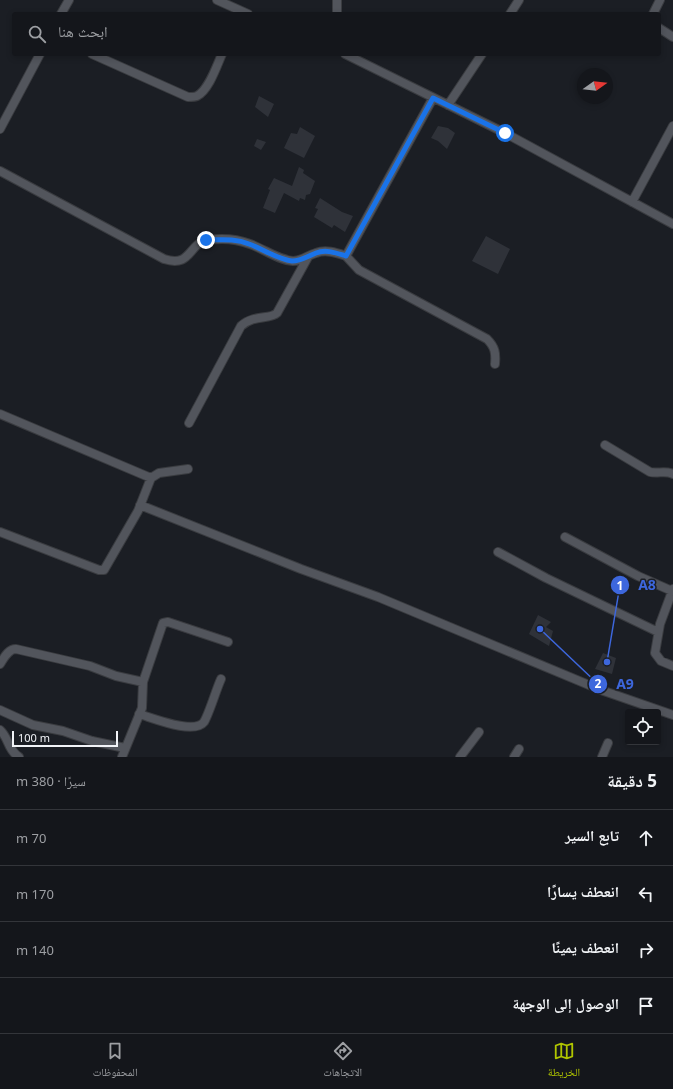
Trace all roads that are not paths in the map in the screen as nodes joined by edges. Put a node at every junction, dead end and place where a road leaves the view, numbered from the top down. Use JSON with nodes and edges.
{"nodes":[{"id":1,"x":69,"y":0,"type":"edge"},
{"id":2,"x":217,"y":0,"type":"edge"},
{"id":3,"x":336,"y":0,"type":"edge"},
{"id":4,"x":519,"y":0,"type":"edge"},
{"id":5,"x":660,"y":0,"type":"edge"},
{"id":6,"x":62,"y":12,"type":"edge"},
{"id":7,"x":241,"y":12,"type":"edge"},
{"id":8,"x":337,"y":12,"type":"edge"},
{"id":9,"x":511,"y":12,"type":"edge"},
{"id":10,"x":654,"y":12,"type":"edge"},
{"id":11,"x":661,"y":29,"type":"edge"},
{"id":12,"x":673,"y":37,"type":"edge"},
{"id":13,"x":39,"y":56,"type":"edge"},
{"id":14,"x":96,"y":56,"type":"edge"},
{"id":15,"x":221,"y":56,"type":"edge"},
{"id":16,"x":349,"y":56,"type":"edge"},
{"id":17,"x":481,"y":56,"type":"edge"},
{"id":18,"x":433,"y":98,"type":"junction"},
{"id":19,"x":448,"y":105,"type":"junction"},
{"id":20,"x":673,"y":126,"type":"edge"},
{"id":21,"x":0,"y":129,"type":"edge"},
{"id":22,"x":0,"y":171,"type":"edge"},
{"id":23,"x":632,"y":202,"type":"junction"},
{"id":24,"x":673,"y":224,"type":"edge"},
{"id":25,"x":308,"y":256,"type":"junction"},
{"id":26,"x":346,"y":256,"type":"junction"},
{"id":27,"x":495,"y":364,"type":"dead end"},
{"id":28,"x":0,"y":414,"type":"edge"},
{"id":29,"x":189,"y":424,"type":"dead end"},
{"id":30,"x":605,"y":445,"type":"dead end"},
{"id":31,"x":188,"y":469,"type":"dead end"},
{"id":32,"x":673,"y":474,"type":"edge"},
{"id":33,"x":151,"y":478,"type":"junction"},
{"id":34,"x":140,"y":505,"type":"junction"},
{"id":35,"x":0,"y":532,"type":"edge"},
{"id":36,"x":565,"y":537,"type":"dead end"},
{"id":37,"x":498,"y":552,"type":"dead end"},
{"id":38,"x":673,"y":590,"type":"edge"},
{"id":39,"x":658,"y":632,"type":"junction"},
{"id":40,"x":228,"y":642,"type":"dead end"},
{"id":41,"x":0,"y":664,"type":"edge"},
{"id":42,"x":673,"y":666,"type":"edge"},
{"id":43,"x":222,"y":679,"type":"dead end"},
{"id":44,"x":143,"y":682,"type":"junction"},
{"id":45,"x":0,"y":710,"type":"edge"},
{"id":46,"x":139,"y":714,"type":"junction"},
{"id":47,"x":673,"y":715,"type":"edge"},
{"id":48,"x":0,"y":730,"type":"edge"},
{"id":49,"x":479,"y":732,"type":"dead end"},
{"id":50,"x":608,"y":743,"type":"dead end"},
{"id":51,"x":125,"y":748,"type":"junction"},
{"id":52,"x":519,"y":749,"type":"dead end"},
{"id":53,"x":19,"y":757,"type":"edge"},
{"id":54,"x":122,"y":757,"type":"edge"},
{"id":55,"x":460,"y":757,"type":"edge"},
{"id":56,"x":514,"y":757,"type":"edge"},
{"id":57,"x":602,"y":757,"type":"edge"}],
"edges":[{"from":1,"to":6,"type":"street"},
{"from":2,"to":7,"type":"street"},
{"from":3,"to":8,"type":"street"},
{"from":4,"to":9,"type":"street"},
{"from":5,"to":10,"type":"street"},
{"from":11,"to":12,"type":"street"},
{"from":13,"to":21,"type":"street"},
{"from":14,"to":15,"type":"street"},
{"from":16,"to":18,"type":"street"},
{"from":17,"to":19,"type":"street"},
{"from":18,"to":19,"type":"street"},
{"from":18,"to":26,"type":"street"},
{"from":19,"to":23,"type":"street"},
{"from":20,"to":23,"type":"street"},
{"from":22,"to":25,"type":"street"},
{"from":23,"to":24,"type":"street"},
{"from":25,"to":26,"type":"street"},
{"from":25,"to":29,"type":"street"},
{"from":26,"to":27,"type":"street"},
{"from":28,"to":33,"type":"street"},
{"from":30,"to":32,"type":"street"},
{"from":31,"to":33,"type":"street"},
{"from":33,"to":34,"type":"street"},
{"from":34,"to":35,"type":"street"},
{"from":34,"to":47,"type":"street"},
{"from":36,"to":38,"type":"street"},
{"from":37,"to":39,"type":"street"},
{"from":38,"to":39,"type":"street"},
{"from":39,"to":42,"type":"street"},
{"from":40,"to":44,"type":"street"},
{"from":41,"to":44,"type":"street"},
{"from":43,"to":46,"type":"street"},
{"from":44,"to":46,"type":"street"},
{"from":45,"to":51,"type":"street"},
{"from":46,"to":51,"type":"street"},
{"from":48,"to":53,"type":"street"},
{"from":49,"to":55,"type":"street"},
{"from":50,"to":57,"type":"street"},
{"from":51,"to":54,"type":"street"},
{"from":52,"to":56,"type":"street"}]}
